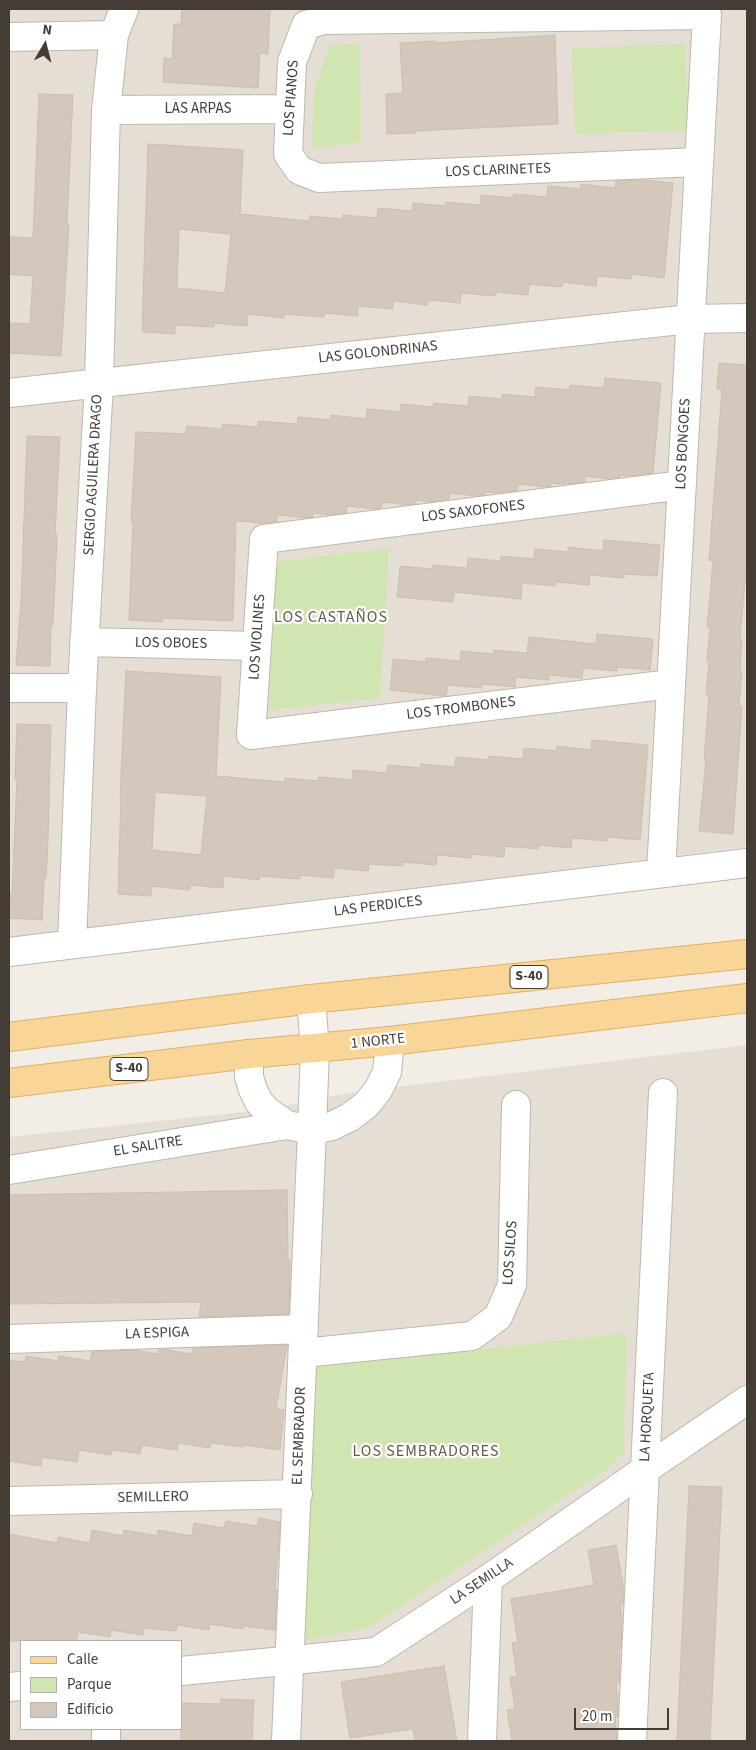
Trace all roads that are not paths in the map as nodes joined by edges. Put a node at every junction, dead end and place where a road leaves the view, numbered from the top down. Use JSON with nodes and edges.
{"nodes":[{"id":1,"x":124,"y":9,"type":"edge"},
{"id":2,"x":306,"y":25,"type":"joint"},
{"id":3,"x":114,"y":35,"type":"junction"},
{"id":4,"x":9,"y":37,"type":"edge"},
{"id":5,"x":290,"y":109,"type":"junction"},
{"id":6,"x":106,"y":110,"type":"junction"},
{"id":7,"x":698,"y":162,"type":"junction"},
{"id":8,"x":299,"y":170,"type":"joint"},
{"id":9,"x":747,"y":318,"type":"edge"},
{"id":10,"x":690,"y":319,"type":"junction"},
{"id":11,"x":99,"y":383,"type":"junction"},
{"id":12,"x":9,"y":393,"type":"edge"},
{"id":13,"x":682,"y":486,"type":"junction"},
{"id":14,"x":264,"y":539,"type":"joint"},
{"id":15,"x":84,"y":642,"type":"junction"},
{"id":16,"x":257,"y":646,"type":"junction"},
{"id":17,"x":671,"y":684,"type":"junction"},
{"id":18,"x":9,"y":688,"type":"edge"},
{"id":19,"x":82,"y":688,"type":"junction"},
{"id":20,"x":251,"y":735,"type":"joint"},
{"id":21,"x":747,"y":863,"type":"edge"},
{"id":22,"x":661,"y":873,"type":"junction"},
{"id":23,"x":72,"y":944,"type":"junction"},
{"id":24,"x":9,"y":952,"type":"edge"},
{"id":25,"x":747,"y":954,"type":"edge"},
{"id":26,"x":747,"y":998,"type":"edge"},
{"id":27,"x":311,"y":1000,"type":"junction"},
{"id":28,"x":9,"y":1037,"type":"edge"},
{"id":29,"x":390,"y":1041,"type":"junction"},
{"id":30,"x":315,"y":1049,"type":"junction"},
{"id":31,"x":249,"y":1054,"type":"junction"},
{"id":32,"x":9,"y":1083,"type":"edge"},
{"id":33,"x":664,"y":1093,"type":"dead end"},
{"id":34,"x":516,"y":1105,"type":"dead end"},
{"id":35,"x":300,"y":1128,"type":"junction"},
{"id":36,"x":9,"y":1170,"type":"edge"},
{"id":37,"x":9,"y":1339,"type":"edge"},
{"id":38,"x":304,"y":1341,"type":"junction"},
{"id":39,"x":747,"y":1400,"type":"edge"},
{"id":40,"x":646,"y":1469,"type":"junction"},
{"id":41,"x":298,"y":1494,"type":"junction"},
{"id":42,"x":9,"y":1501,"type":"edge"},
{"id":43,"x":488,"y":1579,"type":"junction"},
{"id":44,"x":290,"y":1661,"type":"junction"},
{"id":45,"x":182,"y":1671,"type":"edge"},
{"id":46,"x":286,"y":1741,"type":"edge"},
{"id":47,"x":482,"y":1741,"type":"edge"},
{"id":48,"x":632,"y":1741,"type":"edge"}],
"edges":[{"from":1,"to":3,"type":"street","name":"SERGIO AGUILERA DRAGO"},
{"from":2,"to":5,"type":"street","name":"LOS PIANOS"},
{"from":2,"to":7,"type":"street","name":"LOS BONGOES"},
{"from":3,"to":4,"type":"street"},
{"from":3,"to":6,"type":"street","name":"SERGIO AGUILERA DRAGO"},
{"from":5,"to":6,"type":"street","name":"LAS ARPAS"},
{"from":5,"to":8,"type":"street","name":"LOS PIANOS"},
{"from":6,"to":11,"type":"street","name":"SERGIO AGUILERA DRAGO"},
{"from":7,"to":8,"type":"street","name":"LOS CLARINETES"},
{"from":7,"to":10,"type":"street","name":"LOS BONGOES"},
{"from":9,"to":10,"type":"street","name":"LAS GOLONDRINAS"},
{"from":10,"to":11,"type":"street","name":"LAS GOLONDRINAS"},
{"from":10,"to":13,"type":"street","name":"LOS BONGOES"},
{"from":11,"to":12,"type":"street","name":"LAS GOLONDRINAS"},
{"from":11,"to":15,"type":"street","name":"SERGIO AGUILERA DRAGO"},
{"from":13,"to":14,"type":"street","name":"LOS SAXOFONES"},
{"from":13,"to":17,"type":"street","name":"LOS BONGOES"},
{"from":14,"to":16,"type":"street","name":"LOS VIOLINES"},
{"from":15,"to":16,"type":"street","name":"LOS OBOES"},
{"from":15,"to":19,"type":"street","name":"SERGIO AGUILERA DRAGO"},
{"from":16,"to":20,"type":"street","name":"LOS VIOLINES"},
{"from":17,"to":20,"type":"street","name":"LOS TROMBONES"},
{"from":17,"to":22,"type":"street","name":"LOS BONGOES"},
{"from":18,"to":19,"type":"street"},
{"from":19,"to":23,"type":"street","name":"SERGIO AGUILERA DRAGO"},
{"from":21,"to":22,"type":"street","name":"LAS PERDICES"},
{"from":22,"to":23,"type":"street","name":"LAS PERDICES"},
{"from":23,"to":24,"type":"street","name":"LAS PERDICES"},
{"from":25,"to":27,"type":"main road","number":"S-40"},
{"from":26,"to":29,"type":"main road","name":"1 NORTE","number":"S-40"},
{"from":27,"to":28,"type":"main road","number":"S-40"},
{"from":27,"to":30,"type":"street","name":"EL SEMBRADOR"},
{"from":29,"to":30,"type":"main road","name":"1 NORTE","number":"S-40"},
{"from":29,"to":35,"type":"street"},
{"from":30,"to":31,"type":"main road","name":"1 NORTE","number":"S-40"},
{"from":30,"to":35,"type":"street","name":"EL SEMBRADOR"},
{"from":31,"to":32,"type":"main road","name":"1 NORTE","number":"S-40"},
{"from":31,"to":35,"type":"street"},
{"from":33,"to":40,"type":"street","name":"LA HORQUETA"},
{"from":34,"to":38,"type":"street","name":"LOS SILOS"},
{"from":35,"to":36,"type":"street","name":"EL SALITRE"},
{"from":35,"to":38,"type":"street","name":"EL SEMBRADOR"},
{"from":37,"to":38,"type":"street","name":"LA ESPIGA"},
{"from":38,"to":41,"type":"street","name":"EL SEMBRADOR"},
{"from":39,"to":40,"type":"street","name":"LA SEMILLA"},
{"from":40,"to":43,"type":"street","name":"LA SEMILLA"},
{"from":40,"to":48,"type":"street","name":"LA HORQUETA"},
{"from":41,"to":42,"type":"street","name":"SEMILLERO"},
{"from":41,"to":44,"type":"street","name":"EL SEMBRADOR"},
{"from":43,"to":44,"type":"street","name":"LA SEMILLA"},
{"from":43,"to":47,"type":"street"},
{"from":44,"to":45,"type":"street","name":"LA SEMILLA"},
{"from":44,"to":46,"type":"street","name":"EL SEMBRADOR"}]}
